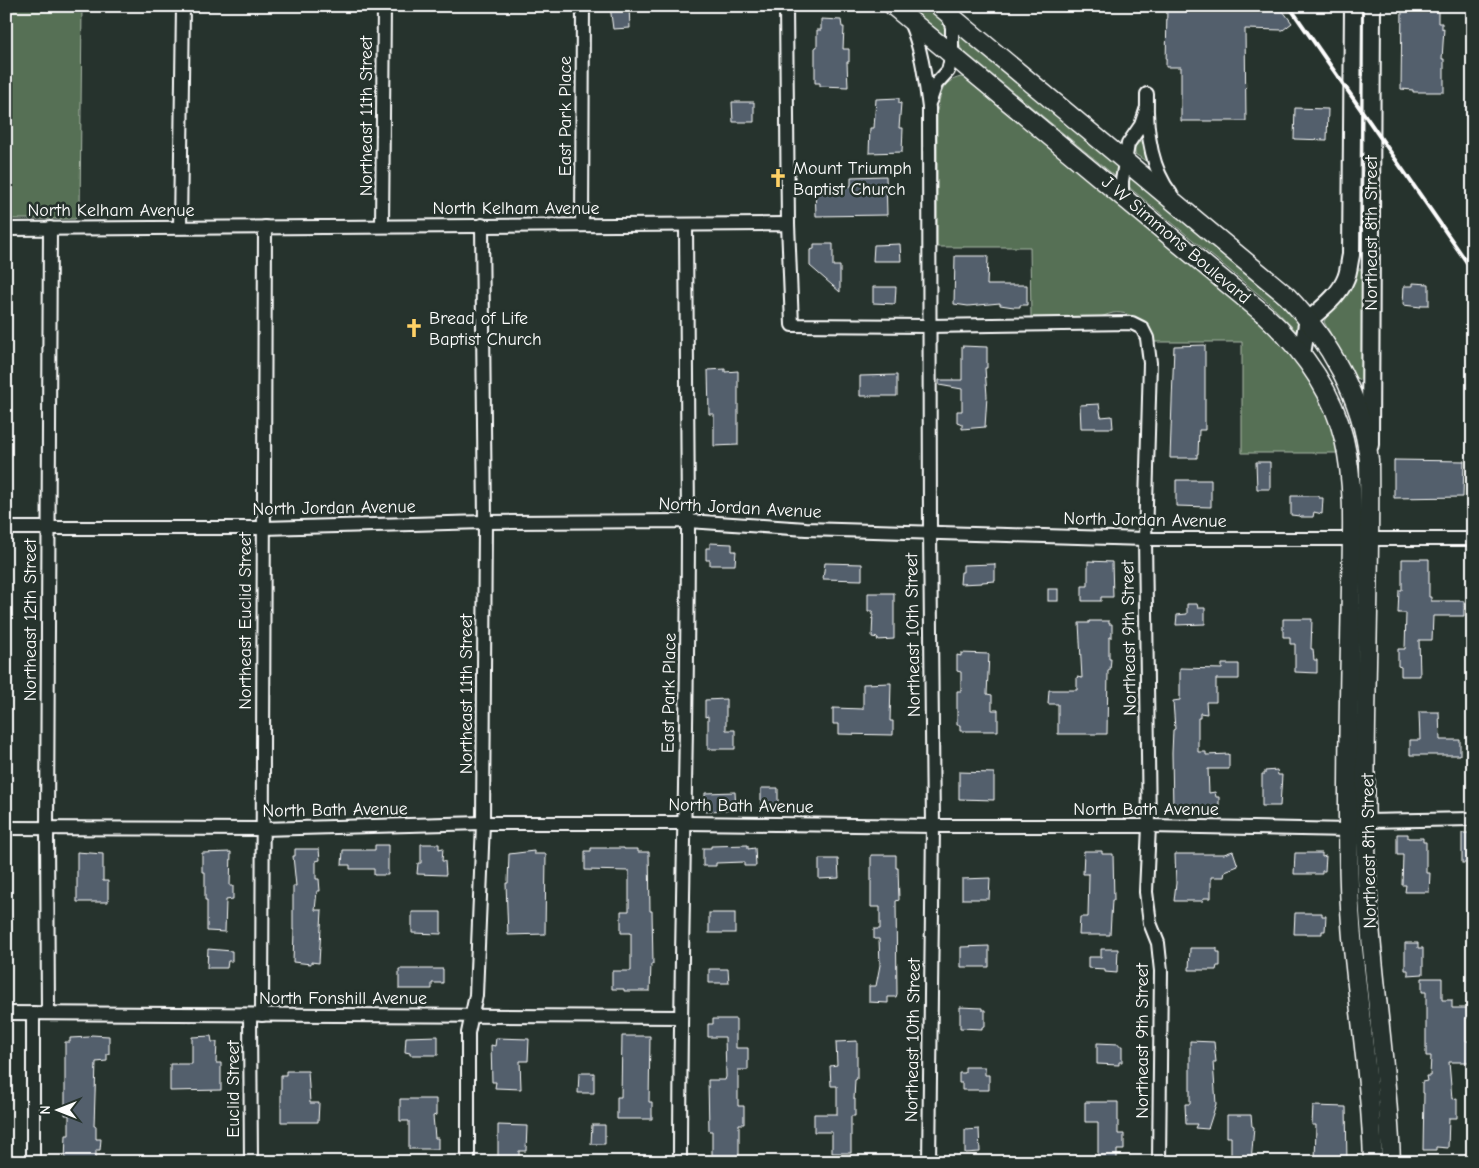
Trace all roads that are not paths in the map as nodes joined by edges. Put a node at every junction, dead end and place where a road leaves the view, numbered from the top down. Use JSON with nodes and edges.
{"nodes":[{"id":1,"x":183,"y":6,"type":"edge"},
{"id":2,"x":384,"y":6,"type":"edge"},
{"id":3,"x":583,"y":6,"type":"edge"},
{"id":4,"x":786,"y":6,"type":"edge"},
{"id":5,"x":893,"y":6,"type":"edge"},
{"id":6,"x":1353,"y":6,"type":"edge"},
{"id":7,"x":1372,"y":6,"type":"edge"},
{"id":8,"x":942,"y":9,"type":"edge"},
{"id":9,"x":909,"y":20,"type":"junction"},
{"id":10,"x":952,"y":54,"type":"junction"},
{"id":11,"x":1147,"y":94,"type":"dead end"},
{"id":12,"x":928,"y":108,"type":"junction"},
{"id":13,"x":1146,"y":108,"type":"junction"},
{"id":14,"x":1126,"y":161,"type":"junction"},
{"id":15,"x":1122,"y":195,"type":"junction"},
{"id":16,"x":1181,"y":208,"type":"junction"},
{"id":17,"x":788,"y":224,"type":"junction"},
{"id":18,"x":482,"y":225,"type":"junction"},
{"id":19,"x":582,"y":225,"type":"junction"},
{"id":20,"x":686,"y":225,"type":"junction"},
{"id":21,"x":382,"y":226,"type":"junction"},
{"id":22,"x":180,"y":227,"type":"junction"},
{"id":23,"x":265,"y":227,"type":"junction"},
{"id":24,"x":50,"y":228,"type":"junction"},
{"id":25,"x":6,"y":229,"type":"edge"},
{"id":26,"x":1309,"y":320,"type":"junction"},
{"id":27,"x":929,"y":326,"type":"junction"},
{"id":28,"x":1302,"y":354,"type":"junction"},
{"id":29,"x":1369,"y":460,"type":"junction"},
{"id":30,"x":688,"y":521,"type":"junction"},
{"id":31,"x":485,"y":522,"type":"junction"},
{"id":32,"x":6,"y":528,"type":"edge"},
{"id":33,"x":48,"y":528,"type":"junction"},
{"id":34,"x":264,"y":528,"type":"junction"},
{"id":35,"x":930,"y":533,"type":"junction"},
{"id":36,"x":1145,"y":539,"type":"junction"},
{"id":37,"x":1360,"y":539,"type":"junction"},
{"id":38,"x":1473,"y":539,"type":"edge"},
{"id":39,"x":1473,"y":819,"type":"edge"},
{"id":40,"x":1366,"y":821,"type":"junction"},
{"id":41,"x":483,"y":823,"type":"junction"},
{"id":42,"x":685,"y":823,"type":"junction"},
{"id":43,"x":933,"y":826,"type":"junction"},
{"id":44,"x":1149,"y":826,"type":"junction"},
{"id":45,"x":6,"y":828,"type":"edge"},
{"id":46,"x":47,"y":829,"type":"junction"},
{"id":47,"x":262,"y":829,"type":"junction"},
{"id":48,"x":1349,"y":830,"type":"junction"},
{"id":49,"x":6,"y":1013,"type":"edge"},
{"id":50,"x":33,"y":1013,"type":"junction"},
{"id":51,"x":48,"y":1013,"type":"junction"},
{"id":52,"x":256,"y":1015,"type":"junction"},
{"id":53,"x":471,"y":1016,"type":"junction"},
{"id":54,"x":680,"y":1017,"type":"junction"},
{"id":55,"x":33,"y":1162,"type":"edge"},
{"id":56,"x":251,"y":1162,"type":"edge"},
{"id":57,"x":468,"y":1162,"type":"edge"},
{"id":58,"x":680,"y":1162,"type":"edge"},
{"id":59,"x":929,"y":1162,"type":"edge"},
{"id":60,"x":1159,"y":1162,"type":"edge"},
{"id":61,"x":1373,"y":1162,"type":"edge"},
{"id":62,"x":1390,"y":1162,"type":"edge"}],
"edges":[{"from":1,"to":22,"type":"street"},
{"from":2,"to":21,"type":"street","name":"Northeast 11th Street"},
{"from":3,"to":19,"type":"street","name":"East Park Place"},
{"from":4,"to":17,"type":"street"},
{"from":5,"to":9,"type":"main road","name":"J W Simmons Boulevard"},
{"from":6,"to":26,"type":"street","name":"Northeast 8th Street"},
{"from":7,"to":29,"type":"street","name":"Northeast 8th Street"},
{"from":8,"to":10,"type":"street","name":"Northeast 10th Street"},
{"from":8,"to":14,"type":"main road","name":"J W Simmons Boulevard"},
{"from":9,"to":10,"type":"main road","name":"J W Simmons Boulevard"},
{"from":9,"to":12,"type":"street","name":"Northeast 10th Street"},
{"from":10,"to":12,"type":"street","name":"Northeast 10th Street"},
{"from":10,"to":15,"type":"main road","name":"J W Simmons Boulevard"},
{"from":11,"to":13,"type":"street"},
{"from":12,"to":27,"type":"street","name":"Northeast 10th Street"},
{"from":13,"to":14,"type":"street"},
{"from":13,"to":16,"type":"street"},
{"from":14,"to":15,"type":"street"},
{"from":14,"to":16,"type":"main road","name":"J W Simmons Boulevard"},
{"from":15,"to":28,"type":"main road","name":"J W Simmons Boulevard"},
{"from":16,"to":26,"type":"main road","name":"J W Simmons Boulevard"},
{"from":17,"to":20,"type":"street","name":"North Kelham Avenue"},
{"from":17,"to":27,"type":"street"},
{"from":18,"to":19,"type":"street","name":"North Kelham Avenue"},
{"from":18,"to":21,"type":"street","name":"North Kelham Avenue"},
{"from":18,"to":31,"type":"street","name":"Northeast 11th Street"},
{"from":19,"to":20,"type":"street","name":"North Kelham Avenue"},
{"from":20,"to":30,"type":"street","name":"East Park Place"},
{"from":21,"to":23,"type":"street","name":"North Kelham Avenue"},
{"from":22,"to":23,"type":"street","name":"North Kelham Avenue"},
{"from":22,"to":24,"type":"street","name":"North Kelham Avenue"},
{"from":23,"to":34,"type":"street","name":"Northeast Euclid Street"},
{"from":24,"to":25,"type":"street","name":"North Kelham Avenue"},
{"from":24,"to":33,"type":"street","name":"Northeast 12th Street"},
{"from":26,"to":28,"type":"street"},
{"from":26,"to":29,"type":"main road","name":"J W Simmons Boulevard"},
{"from":27,"to":35,"type":"street","name":"Northeast 10th Street"},
{"from":27,"to":36,"type":"street","name":"Northeast 9th Street"},
{"from":28,"to":37,"type":"main road","name":"J W Simmons Boulevard"},
{"from":29,"to":37,"type":"main road","name":"J W Simmons Boulevard"},
{"from":30,"to":31,"type":"street","name":"North Jordan Avenue"},
{"from":30,"to":35,"type":"street","name":"North Jordan Avenue"},
{"from":30,"to":42,"type":"street","name":"East Park Place"},
{"from":31,"to":34,"type":"street","name":"North Jordan Avenue"},
{"from":31,"to":41,"type":"street","name":"Northeast 11th Street"},
{"from":32,"to":33,"type":"street","name":"North Jordan Avenue"},
{"from":33,"to":34,"type":"street","name":"North Jordan Avenue"},
{"from":33,"to":46,"type":"street","name":"Northeast 12th Street"},
{"from":34,"to":47,"type":"street","name":"Northeast Euclid Street"},
{"from":35,"to":36,"type":"street","name":"North Jordan Avenue"},
{"from":35,"to":43,"type":"street","name":"Northeast 10th Street"},
{"from":36,"to":37,"type":"street","name":"North Jordan Avenue"},
{"from":36,"to":44,"type":"street","name":"Northeast 9th Street"},
{"from":37,"to":38,"type":"street","name":"North Jordan Avenue"},
{"from":37,"to":40,"type":"main road","name":"Northeast 8th Street"},
{"from":37,"to":48,"type":"main road","name":"Northeast 8th Street"},
{"from":39,"to":40,"type":"street","name":"North Bath Avenue"},
{"from":40,"to":48,"type":"street","name":"North Bath Avenue"},
{"from":40,"to":62,"type":"main road","name":"Northeast 8th Street"},
{"from":41,"to":42,"type":"street","name":"North Bath Avenue"},
{"from":41,"to":47,"type":"street","name":"North Bath Avenue"},
{"from":41,"to":53,"type":"street","name":"Northeast 11th Street"},
{"from":42,"to":43,"type":"street","name":"North Bath Avenue"},
{"from":42,"to":54,"type":"street","name":"East Park Place"},
{"from":43,"to":44,"type":"street","name":"North Bath Avenue"},
{"from":43,"to":59,"type":"street","name":"Northeast 10th Street"},
{"from":44,"to":48,"type":"street","name":"North Bath Avenue"},
{"from":44,"to":60,"type":"street","name":"Northeast 9th Street"},
{"from":45,"to":46,"type":"street","name":"North Bath Avenue"},
{"from":46,"to":47,"type":"street","name":"North Bath Avenue"},
{"from":46,"to":51,"type":"street","name":"Northeast 12th Street"},
{"from":47,"to":52,"type":"street","name":"Northeast Euclid Street"},
{"from":48,"to":61,"type":"main road","name":"Northeast 8th Street"},
{"from":49,"to":50,"type":"street","name":"North Fonshill Avenue"},
{"from":50,"to":51,"type":"street","name":"North Fonshill Avenue"},
{"from":50,"to":55,"type":"street"},
{"from":51,"to":52,"type":"street","name":"North Fonshill Avenue"},
{"from":52,"to":53,"type":"street","name":"North Fonshill Avenue"},
{"from":52,"to":56,"type":"street","name":"Euclid Street"},
{"from":53,"to":54,"type":"street","name":"North Fonshill Avenue"},
{"from":53,"to":57,"type":"street","name":"Northeast 11th Street"},
{"from":54,"to":58,"type":"street","name":"East Park Place"}]}
